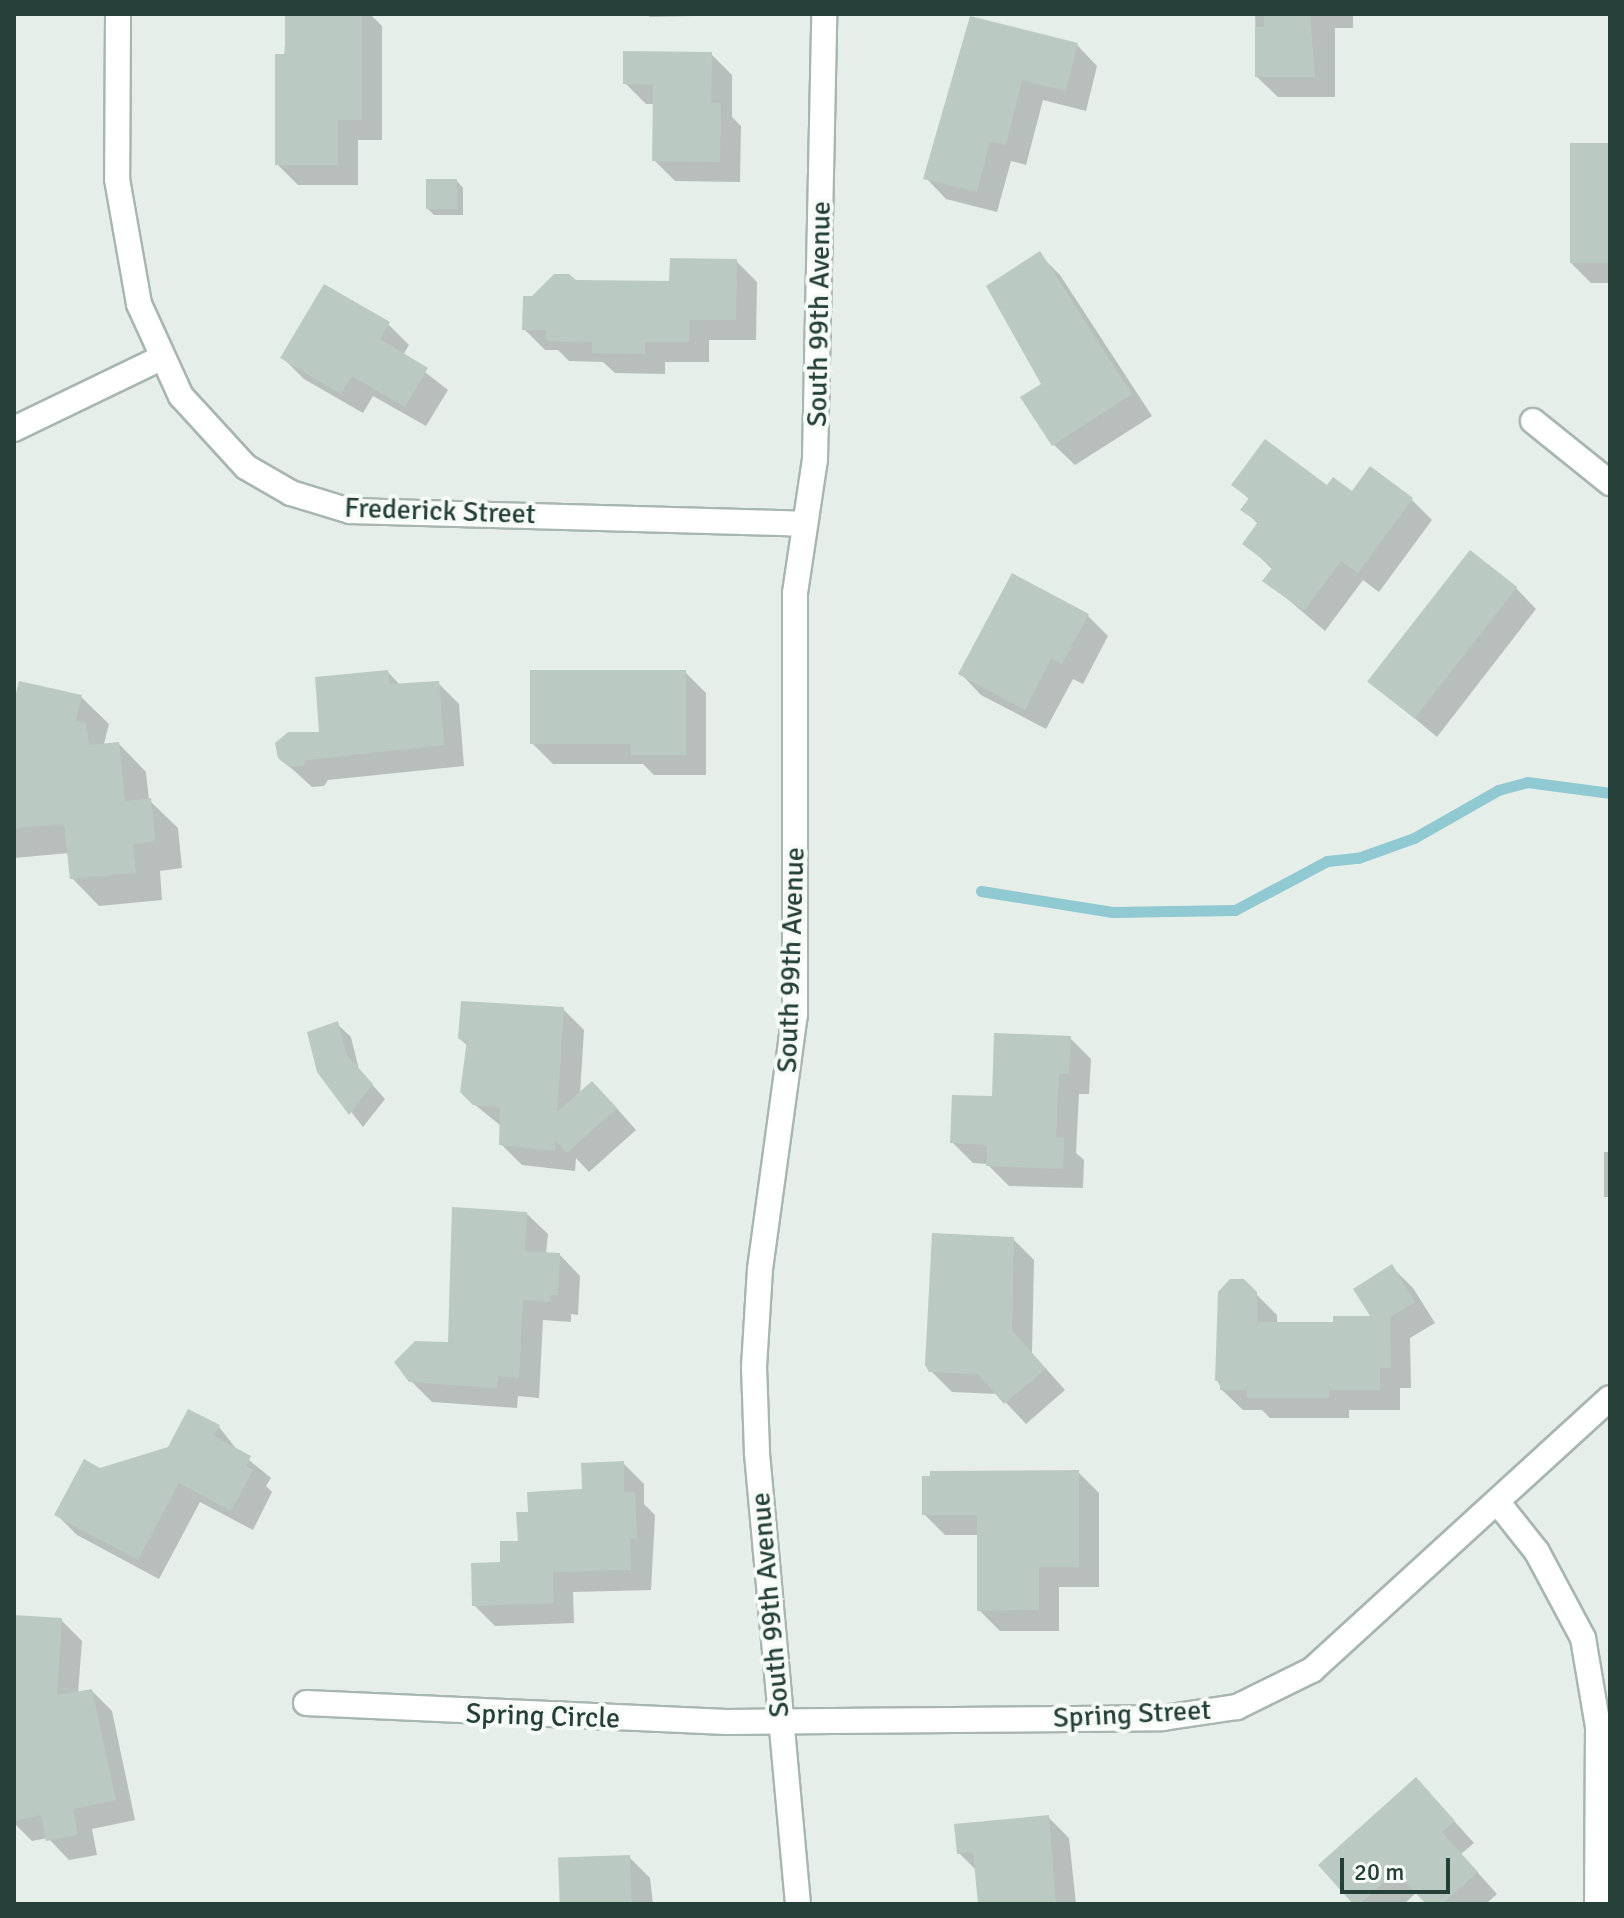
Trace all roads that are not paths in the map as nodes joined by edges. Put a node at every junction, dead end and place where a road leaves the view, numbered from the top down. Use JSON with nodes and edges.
{"nodes":[{"id":1,"x":118,"y":14,"type":"edge"},
{"id":2,"x":824,"y":14,"type":"edge"},
{"id":3,"x":163,"y":357,"type":"junction"},
{"id":4,"x":1533,"y":421,"type":"dead end"},
{"id":5,"x":14,"y":429,"type":"edge"},
{"id":6,"x":1610,"y":483,"type":"edge"},
{"id":7,"x":805,"y":524,"type":"junction"},
{"id":8,"x":1610,"y":1398,"type":"edge"},
{"id":9,"x":1499,"y":1504,"type":"junction"},
{"id":10,"x":306,"y":1703,"type":"dead end"},
{"id":11,"x":780,"y":1720,"type":"junction"},
{"id":12,"x":798,"y":1904,"type":"edge"},
{"id":13,"x":1597,"y":1904,"type":"edge"}],
"edges":[{"from":1,"to":3,"type":"street","name":"Frederick Street"},
{"from":2,"to":7,"type":"street","name":"South 99th Avenue"},
{"from":3,"to":5,"type":"street"},
{"from":3,"to":7,"type":"street","name":"Frederick Street"},
{"from":4,"to":6,"type":"street"},
{"from":7,"to":11,"type":"street","name":"South 99th Avenue"},
{"from":8,"to":9,"type":"street","name":"Spring Street"},
{"from":9,"to":11,"type":"street","name":"Spring Street"},
{"from":9,"to":13,"type":"street"},
{"from":10,"to":11,"type":"street","name":"Spring Circle"},
{"from":11,"to":12,"type":"street","name":"South 99th Avenue"}]}
